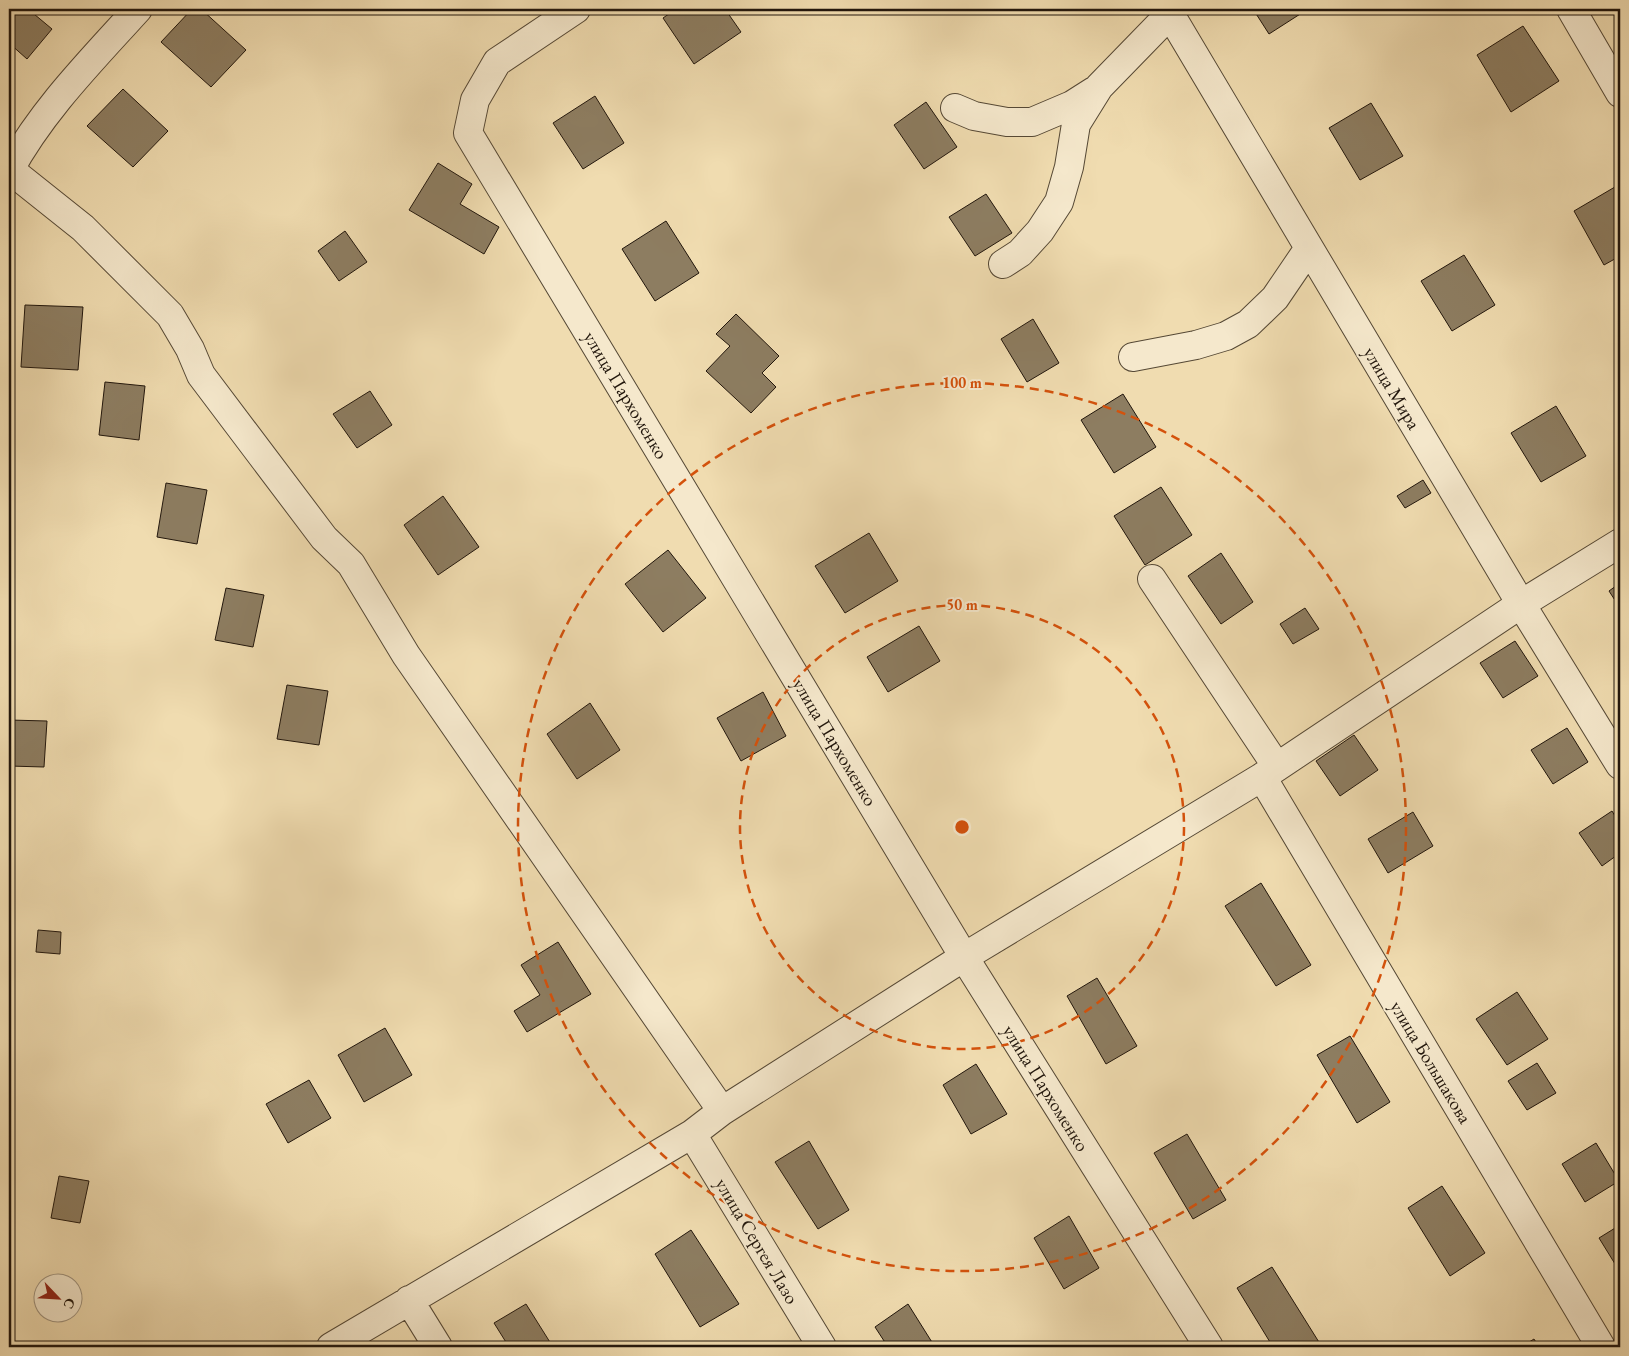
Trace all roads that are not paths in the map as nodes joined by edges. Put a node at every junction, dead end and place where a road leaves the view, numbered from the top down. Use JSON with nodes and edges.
{"nodes":[{"id":1,"x":138,"y":9,"type":"edge"},
{"id":2,"x":576,"y":9,"type":"edge"},
{"id":3,"x":1571,"y":9,"type":"edge"},
{"id":4,"x":1169,"y":11,"type":"edge"},
{"id":5,"x":1099,"y":87,"type":"junction"},
{"id":6,"x":1620,"y":93,"type":"edge"},
{"id":7,"x":955,"y":108,"type":"dead end"},
{"id":8,"x":9,"y":170,"type":"edge"},
{"id":9,"x":1309,"y":248,"type":"junction"},
{"id":10,"x":1003,"y":264,"type":"dead end"},
{"id":11,"x":1133,"y":357,"type":"dead end"},
{"id":12,"x":1620,"y":543,"type":"edge"},
{"id":13,"x":1152,"y":580,"type":"dead end"},
{"id":14,"x":1521,"y":604,"type":"junction"},
{"id":15,"x":1620,"y":765,"type":"edge"},
{"id":16,"x":1270,"y":772,"type":"junction"},
{"id":17,"x":964,"y":957,"type":"junction"},
{"id":18,"x":722,"y":1111,"type":"junction"},
{"id":19,"x":692,"y":1134,"type":"junction"},
{"id":20,"x":409,"y":1300,"type":"junction"},
{"id":21,"x":331,"y":1347,"type":"edge"},
{"id":22,"x":438,"y":1347,"type":"edge"},
{"id":23,"x":822,"y":1347,"type":"edge"},
{"id":24,"x":1209,"y":1347,"type":"edge"},
{"id":25,"x":1600,"y":1347,"type":"edge"}],
"edges":[{"from":1,"to":8,"type":"street"},
{"from":2,"to":17,"type":"street","name":"улица Пархоменко"},
{"from":3,"to":6,"type":"street"},
{"from":4,"to":5,"type":"street"},
{"from":4,"to":9,"type":"street","name":"улица Мира"},
{"from":5,"to":7,"type":"street"},
{"from":5,"to":10,"type":"street"},
{"from":8,"to":18,"type":"street"},
{"from":9,"to":11,"type":"street"},
{"from":9,"to":14,"type":"street","name":"улица Мира"},
{"from":12,"to":14,"type":"street"},
{"from":13,"to":16,"type":"street","name":"улица Большакова"},
{"from":14,"to":15,"type":"street","name":"улица Мира"},
{"from":14,"to":16,"type":"street"},
{"from":16,"to":17,"type":"street"},
{"from":16,"to":25,"type":"street","name":"улица Большакова"},
{"from":17,"to":18,"type":"street"},
{"from":17,"to":24,"type":"street","name":"улица Пархоменко"},
{"from":18,"to":19,"type":"street"},
{"from":19,"to":20,"type":"street"},
{"from":19,"to":23,"type":"street","name":"улица Сергея Лазо"},
{"from":20,"to":21,"type":"street"},
{"from":20,"to":22,"type":"street"}]}
